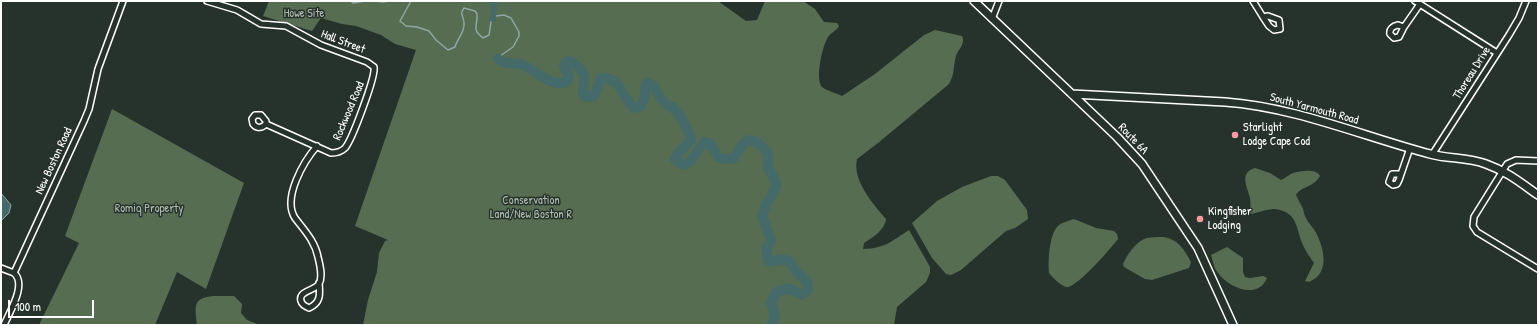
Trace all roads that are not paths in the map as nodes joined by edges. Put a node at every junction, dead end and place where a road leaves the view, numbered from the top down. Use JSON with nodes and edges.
{"nodes":[{"id":1,"x":123,"y":1,"type":"edge"},
{"id":2,"x":207,"y":1,"type":"edge"},
{"id":3,"x":974,"y":1,"type":"edge"},
{"id":4,"x":999,"y":1,"type":"edge"},
{"id":5,"x":1253,"y":1,"type":"edge"},
{"id":6,"x":1415,"y":1,"type":"edge"},
{"id":7,"x":1526,"y":1,"type":"edge"},
{"id":8,"x":1420,"y":4,"type":"junction"},
{"id":9,"x":992,"y":18,"type":"junction"},
{"id":10,"x":1263,"y":18,"type":"dead end"},
{"id":11,"x":1404,"y":27,"type":"dead end"},
{"id":12,"x":1497,"y":53,"type":"junction"},
{"id":13,"x":374,"y":75,"type":"joint"},
{"id":14,"x":1072,"y":94,"type":"junction"},
{"id":15,"x":266,"y":124,"type":"dead end"},
{"id":16,"x":317,"y":146,"type":"junction"},
{"id":17,"x":1410,"y":148,"type":"junction"},
{"id":18,"x":1432,"y":155,"type":"junction"},
{"id":19,"x":1538,"y":161,"type":"edge"},
{"id":20,"x":1503,"y":171,"type":"junction"},
{"id":21,"x":1401,"y":174,"type":"dead end"},
{"id":22,"x":1538,"y":195,"type":"edge"},
{"id":23,"x":1,"y":268,"type":"edge"},
{"id":24,"x":1538,"y":269,"type":"edge"},
{"id":25,"x":14,"y":273,"type":"junction"},
{"id":26,"x":319,"y":283,"type":"junction"},
{"id":27,"x":4,"y":325,"type":"edge"},
{"id":28,"x":1233,"y":325,"type":"edge"}],
"edges":[{"from":1,"to":25,"type":"street","name":"New Boston Road"},
{"from":2,"to":13,"type":"street","name":"Hall Street"},
{"from":3,"to":9,"type":"main road","name":"Route 6A"},
{"from":4,"to":9,"type":"street"},
{"from":5,"to":10,"type":"street"},
{"from":6,"to":8,"type":"street"},
{"from":7,"to":12,"type":"street","name":"Thoreau Drive"},
{"from":8,"to":11,"type":"street"},
{"from":8,"to":12,"type":"street"},
{"from":9,"to":14,"type":"main road","name":"Route 6A"},
{"from":12,"to":18,"type":"street","name":"Thoreau Drive"},
{"from":13,"to":16,"type":"street","name":"Rockwood Road"},
{"from":14,"to":17,"type":"main road","name":"South Yarmouth Road"},
{"from":14,"to":28,"type":"main road","name":"Route 6A"},
{"from":15,"to":16,"type":"street","name":"Rockwood Road"},
{"from":16,"to":26,"type":"street"},
{"from":17,"to":18,"type":"main road","name":"South Yarmouth Road"},
{"from":17,"to":21,"type":"street"},
{"from":18,"to":20,"type":"main road","name":"South Yarmouth Road"},
{"from":19,"to":20,"type":"street"},
{"from":20,"to":22,"type":"main road","name":"South Yarmouth Road"},
{"from":20,"to":24,"type":"street"},
{"from":23,"to":25,"type":"street"},
{"from":25,"to":27,"type":"street"},
{"from":26,"to":26,"type":"street"}]}
